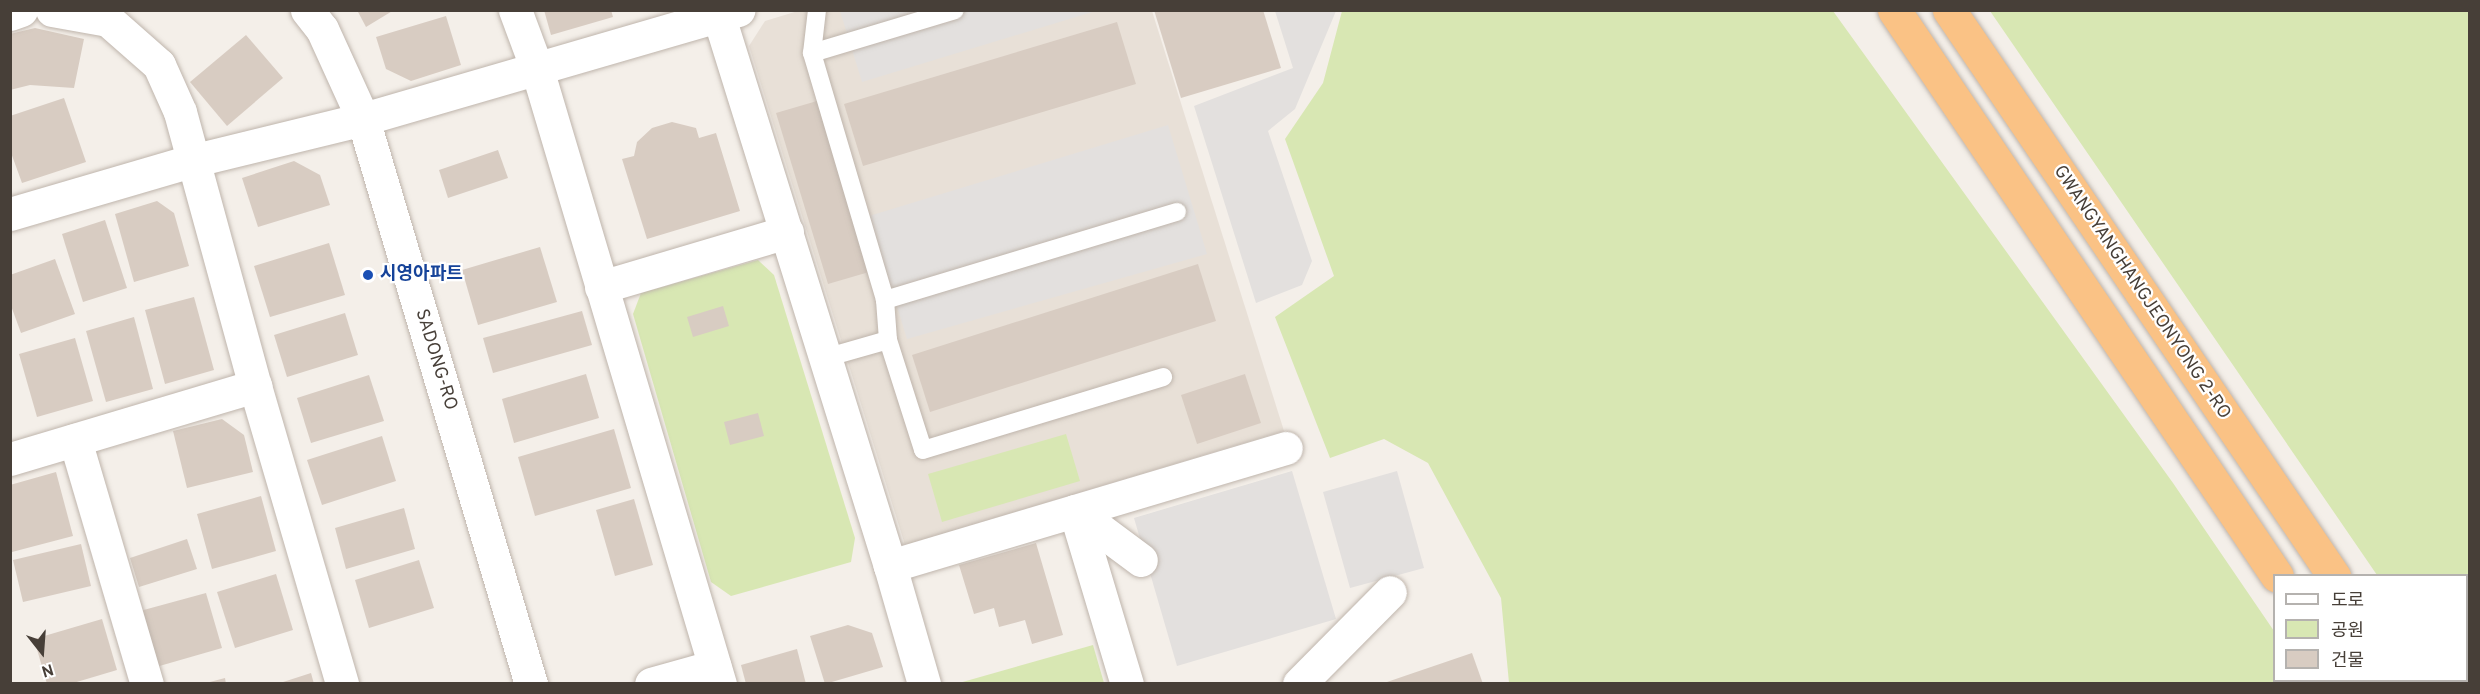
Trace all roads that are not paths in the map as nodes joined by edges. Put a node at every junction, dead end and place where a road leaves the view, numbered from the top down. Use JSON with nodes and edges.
{"nodes":[{"id":1,"x":21,"y":10,"type":"edge"},
{"id":2,"x":52,"y":10,"type":"edge"},
{"id":3,"x":307,"y":10,"type":"edge"},
{"id":4,"x":515,"y":10,"type":"edge"},
{"id":5,"x":817,"y":10,"type":"edge"},
{"id":6,"x":955,"y":10,"type":"edge"},
{"id":7,"x":1894,"y":10,"type":"edge"},
{"id":8,"x":1949,"y":10,"type":"edge"},
{"id":9,"x":10,"y":14,"type":"edge"},
{"id":10,"x":729,"y":14,"type":"edge"},
{"id":11,"x":812,"y":54,"type":"junction"},
{"id":12,"x":537,"y":69,"type":"junction"},
{"id":13,"x":363,"y":119,"type":"junction"},
{"id":14,"x":195,"y":160,"type":"junction"},
{"id":15,"x":1177,"y":212,"type":"dead end"},
{"id":16,"x":10,"y":214,"type":"edge"},
{"id":17,"x":787,"y":232,"type":"junction"},
{"id":18,"x":602,"y":287,"type":"junction"},
{"id":19,"x":885,"y":300,"type":"junction"},
{"id":20,"x":888,"y":340,"type":"junction"},
{"id":21,"x":825,"y":358,"type":"junction"},
{"id":22,"x":1163,"y":377,"type":"dead end"},
{"id":23,"x":255,"y":386,"type":"junction"},
{"id":24,"x":75,"y":440,"type":"junction"},
{"id":25,"x":1286,"y":448,"type":"dead end"},
{"id":26,"x":10,"y":459,"type":"edge"},
{"id":27,"x":1075,"y":511,"type":"junction"},
{"id":28,"x":1141,"y":560,"type":"dead end"},
{"id":29,"x":890,"y":566,"type":"junction"},
{"id":30,"x":2276,"y":574,"type":"edge"},
{"id":31,"x":2333,"y":574,"type":"edge"},
{"id":32,"x":1390,"y":592,"type":"dead end"},
{"id":33,"x":717,"y":675,"type":"edge"},
{"id":34,"x":147,"y":684,"type":"edge"},
{"id":35,"x":342,"y":684,"type":"edge"},
{"id":36,"x":531,"y":684,"type":"edge"},
{"id":37,"x":651,"y":684,"type":"edge"},
{"id":38,"x":924,"y":684,"type":"edge"},
{"id":39,"x":1127,"y":684,"type":"edge"},
{"id":40,"x":1299,"y":684,"type":"edge"}],
"edges":[{"from":1,"to":9,"type":"street"},
{"from":2,"to":14,"type":"street"},
{"from":3,"to":13,"type":"street","name":"SADONG-RO"},
{"from":4,"to":12,"type":"street"},
{"from":5,"to":11,"type":"lane"},
{"from":6,"to":11,"type":"lane"},
{"from":7,"to":30,"type":"highway"},
{"from":8,"to":31,"type":"highway","name":"GWANGYANGHANGJEONYONG 2-RO"},
{"from":10,"to":12,"type":"street"},
{"from":10,"to":17,"type":"street"},
{"from":11,"to":19,"type":"lane"},
{"from":12,"to":13,"type":"street"},
{"from":12,"to":18,"type":"street"},
{"from":13,"to":14,"type":"street"},
{"from":13,"to":36,"type":"street","name":"SADONG-RO"},
{"from":14,"to":16,"type":"street"},
{"from":14,"to":23,"type":"street"},
{"from":15,"to":19,"type":"lane"},
{"from":17,"to":18,"type":"street"},
{"from":17,"to":21,"type":"street"},
{"from":18,"to":33,"type":"street"},
{"from":19,"to":20,"type":"lane"},
{"from":20,"to":21,"type":"lane"},
{"from":20,"to":22,"type":"lane"},
{"from":21,"to":29,"type":"street"},
{"from":23,"to":24,"type":"street"},
{"from":23,"to":35,"type":"street"},
{"from":24,"to":26,"type":"street"},
{"from":24,"to":34,"type":"street"},
{"from":25,"to":27,"type":"street"},
{"from":27,"to":28,"type":"street"},
{"from":27,"to":29,"type":"street"},
{"from":27,"to":39,"type":"street"},
{"from":29,"to":38,"type":"street"},
{"from":32,"to":40,"type":"street"},
{"from":33,"to":37,"type":"street"}]}
